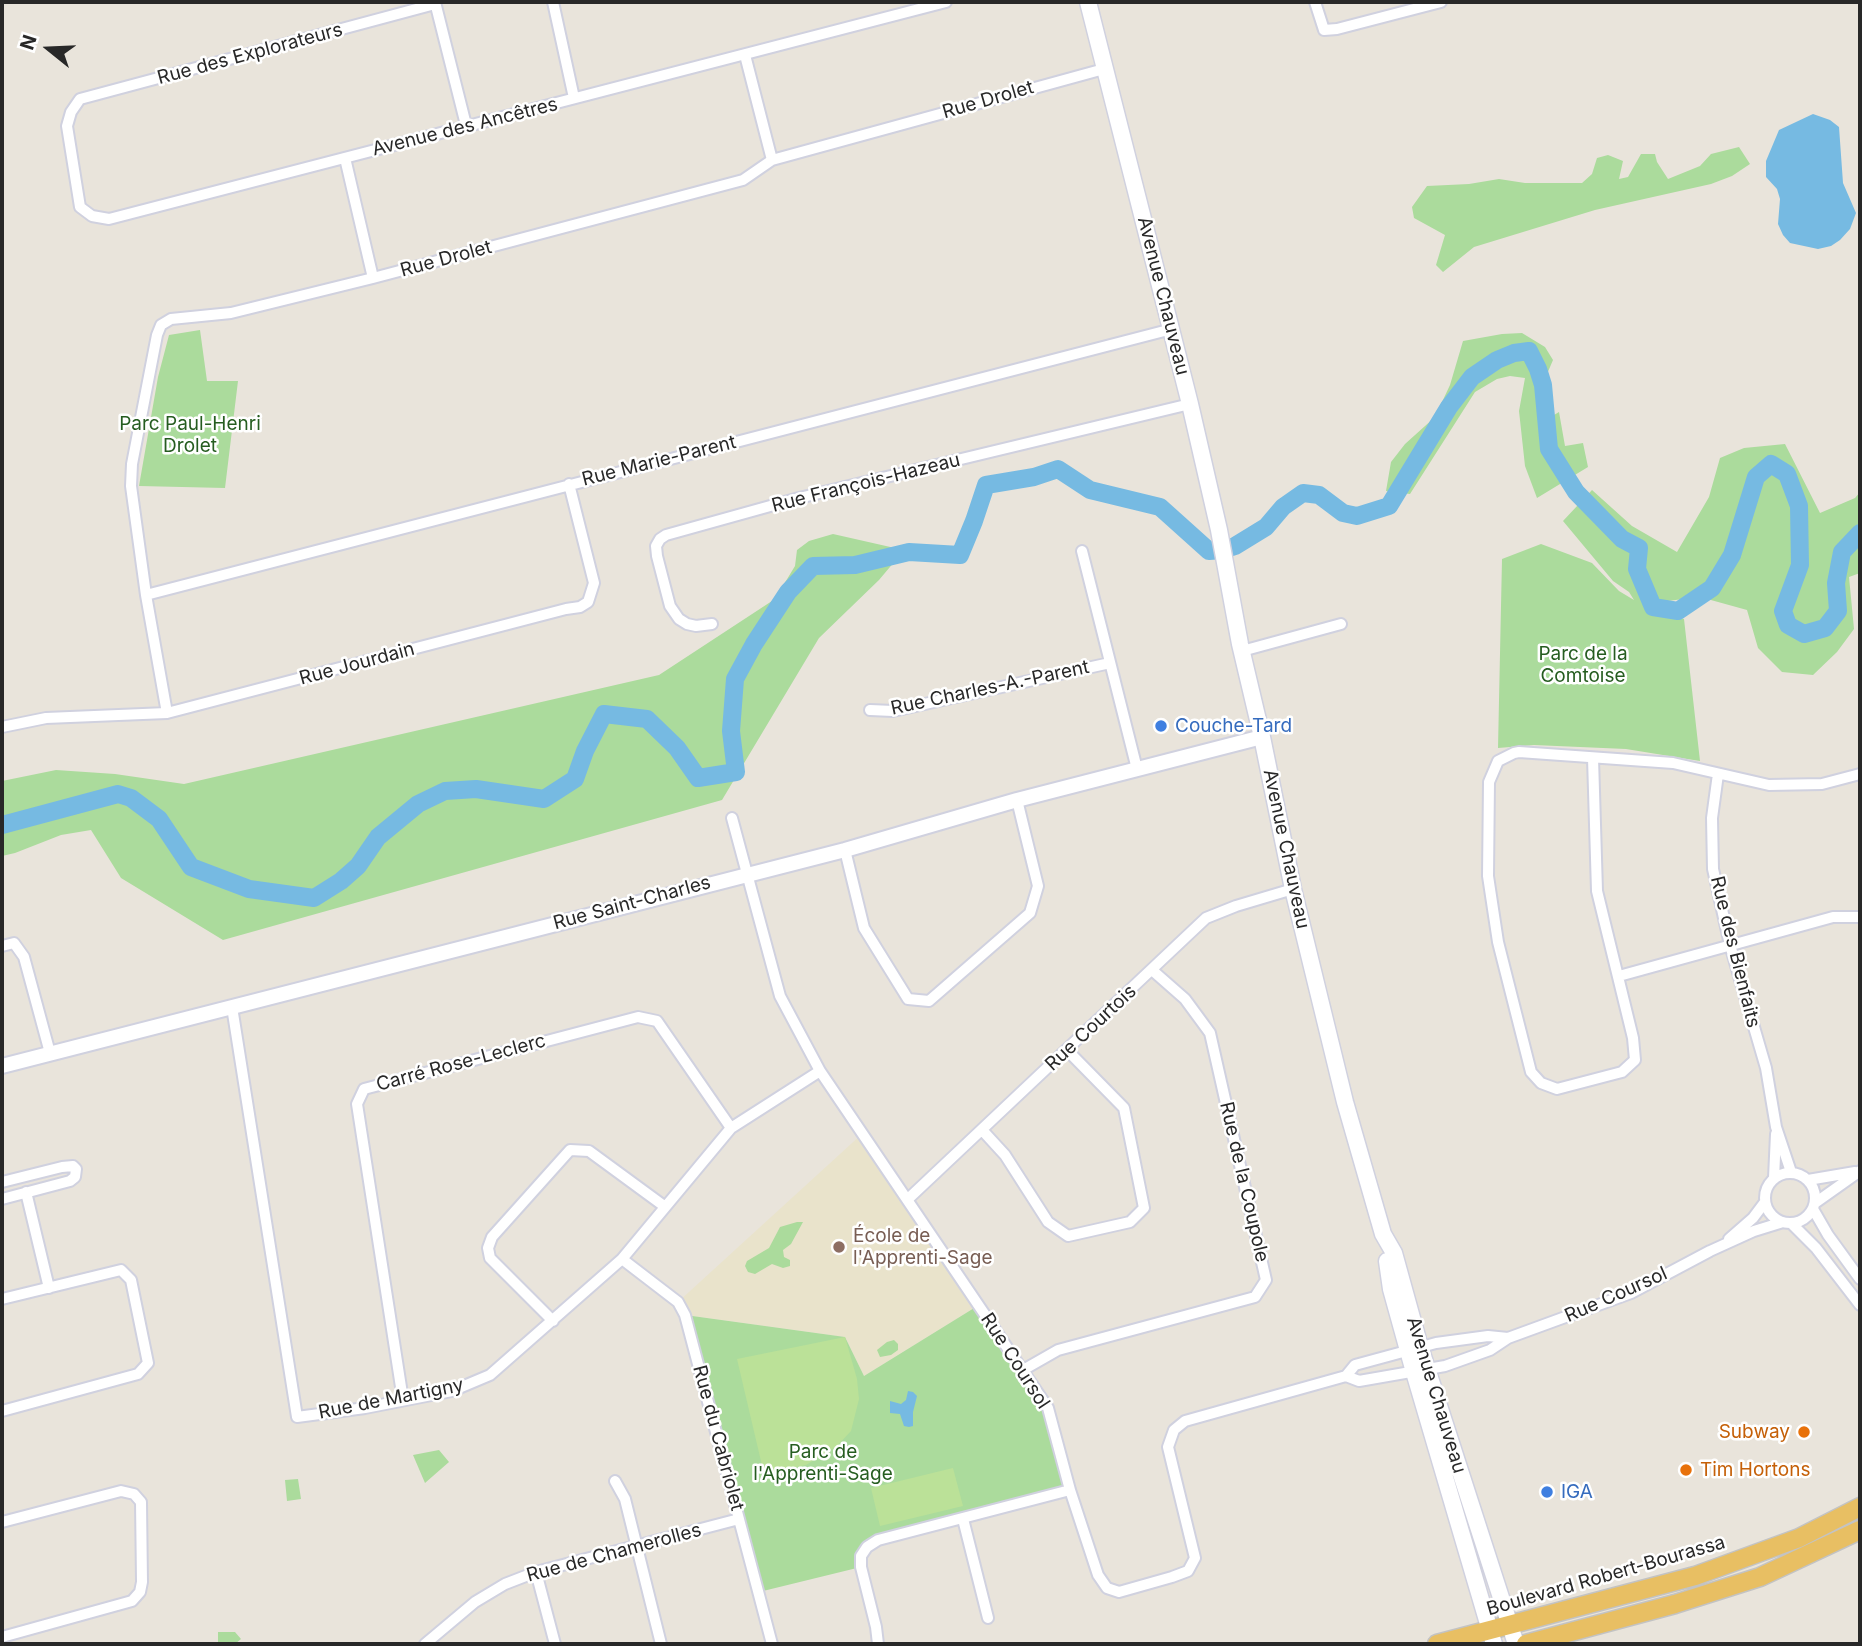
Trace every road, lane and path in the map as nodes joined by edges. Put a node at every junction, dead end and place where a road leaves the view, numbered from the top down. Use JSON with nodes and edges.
{"nodes":[{"id":1,"x":553,"y":2,"type":"edge"},
{"id":2,"x":946,"y":2,"type":"edge"},
{"id":3,"x":1088,"y":2,"type":"edge"},
{"id":4,"x":1315,"y":2,"type":"edge"},
{"id":5,"x":1435,"y":2,"type":"edge"},
{"id":6,"x":1441,"y":2,"type":"edge"},
{"id":7,"x":435,"y":3,"type":"edge"},
{"id":8,"x":1324,"y":30,"type":"junction"},
{"id":9,"x":745,"y":55,"type":"junction"},
{"id":10,"x":1104,"y":69,"type":"junction"},
{"id":11,"x":574,"y":99,"type":"junction"},
{"id":12,"x":71,"y":112,"type":"joint"},
{"id":13,"x":466,"y":125,"type":"junction"},
{"id":14,"x":345,"y":158,"type":"junction"},
{"id":15,"x":772,"y":160,"type":"junction"},
{"id":16,"x":373,"y":278,"type":"junction"},
{"id":17,"x":1172,"y":328,"type":"junction"},
{"id":18,"x":1191,"y":404,"type":"junction"},
{"id":19,"x":569,"y":484,"type":"junction"},
{"id":20,"x":1082,"y":551,"type":"dead end"},
{"id":21,"x":146,"y":595,"type":"junction"},
{"id":22,"x":712,"y":624,"type":"dead end"},
{"id":23,"x":1341,"y":624,"type":"dead end"},
{"id":24,"x":1242,"y":651,"type":"junction"},
{"id":25,"x":1110,"y":663,"type":"junction"},
{"id":26,"x":870,"y":710,"type":"dead end"},
{"id":27,"x":167,"y":713,"type":"junction"},
{"id":28,"x":2,"y":727,"type":"edge"},
{"id":29,"x":1262,"y":737,"type":"junction"},
{"id":30,"x":1593,"y":758,"type":"junction"},
{"id":31,"x":1137,"y":769,"type":"junction"},
{"id":32,"x":1718,"y":774,"type":"junction"},
{"id":33,"x":1860,"y":774,"type":"edge"},
{"id":34,"x":1017,"y":800,"type":"junction"},
{"id":35,"x":732,"y":818,"type":"dead end"},
{"id":36,"x":845,"y":850,"type":"junction"},
{"id":37,"x":747,"y":873,"type":"junction"},
{"id":38,"x":1293,"y":890,"type":"junction"},
{"id":39,"x":1860,"y":917,"type":"edge"},
{"id":40,"x":1730,"y":945,"type":"junction"},
{"id":41,"x":2,"y":946,"type":"edge"},
{"id":42,"x":1152,"y":970,"type":"junction"},
{"id":43,"x":1619,"y":976,"type":"junction"},
{"id":44,"x":232,"y":1007,"type":"junction"},
{"id":45,"x":1067,"y":1050,"type":"junction"},
{"id":46,"x":50,"y":1053,"type":"junction"},
{"id":47,"x":2,"y":1066,"type":"edge"},
{"id":48,"x":820,"y":1071,"type":"junction"},
{"id":49,"x":731,"y":1128,"type":"junction"},
{"id":50,"x":1776,"y":1128,"type":"junction"},
{"id":51,"x":983,"y":1131,"type":"junction"},
{"id":52,"x":1859,"y":1171,"type":"edge"},
{"id":53,"x":1791,"y":1172,"type":"junction"},
{"id":54,"x":1774,"y":1178,"type":"junction"},
{"id":55,"x":1808,"y":1180,"type":"junction"},
{"id":56,"x":2,"y":1182,"type":"edge"},
{"id":57,"x":26,"y":1192,"type":"junction"},
{"id":58,"x":2,"y":1199,"type":"edge"},
{"id":59,"x":908,"y":1199,"type":"junction"},
{"id":60,"x":1765,"y":1202,"type":"junction"},
{"id":61,"x":664,"y":1206,"type":"junction"},
{"id":62,"x":1814,"y":1206,"type":"junction"},
{"id":63,"x":1787,"y":1223,"type":"junction"},
{"id":64,"x":1722,"y":1246,"type":"junction"},
{"id":65,"x":622,"y":1259,"type":"junction"},
{"id":66,"x":1860,"y":1279,"type":"edge"},
{"id":67,"x":49,"y":1287,"type":"junction"},
{"id":68,"x":2,"y":1300,"type":"edge"},
{"id":69,"x":1860,"y":1305,"type":"edge"},
{"id":70,"x":553,"y":1321,"type":"junction"},
{"id":71,"x":1508,"y":1338,"type":"junction"},
{"id":72,"x":1414,"y":1349,"type":"junction"},
{"id":73,"x":1023,"y":1370,"type":"junction"},
{"id":74,"x":1420,"y":1371,"type":"junction"},
{"id":75,"x":1346,"y":1376,"type":"junction"},
{"id":76,"x":404,"y":1400,"type":"junction"},
{"id":77,"x":2,"y":1411,"type":"edge"},
{"id":78,"x":615,"y":1480,"type":"dead end"},
{"id":79,"x":1070,"y":1490,"type":"junction"},
{"id":80,"x":1860,"y":1507,"type":"edge"},
{"id":81,"x":963,"y":1519,"type":"junction"},
{"id":82,"x":739,"y":1520,"type":"junction"},
{"id":83,"x":2,"y":1522,"type":"edge"},
{"id":84,"x":1860,"y":1530,"type":"edge"},
{"id":85,"x":636,"y":1545,"type":"junction"},
{"id":86,"x":536,"y":1572,"type":"junction"},
{"id":87,"x":988,"y":1618,"type":"dead end"},
{"id":88,"x":1510,"y":1625,"type":"junction"},
{"id":89,"x":2,"y":1637,"type":"edge"},
{"id":90,"x":1492,"y":1637,"type":"edge"},
{"id":91,"x":425,"y":1644,"type":"edge"},
{"id":92,"x":555,"y":1644,"type":"edge"},
{"id":93,"x":661,"y":1644,"type":"edge"},
{"id":94,"x":772,"y":1644,"type":"edge"},
{"id":95,"x":878,"y":1644,"type":"edge"},
{"id":96,"x":1437,"y":1644,"type":"edge"},
{"id":97,"x":1516,"y":1644,"type":"edge"},
{"id":98,"x":1526,"y":1644,"type":"edge"}],
"edges":[{"from":1,"to":11,"type":"street"},
{"from":2,"to":9,"type":"street","name":"Avenue des Ancêtres"},
{"from":3,"to":10,"type":"main road","name":"Avenue Chauveau"},
{"from":4,"to":8,"type":"street"},
{"from":5,"to":8,"type":"street"},
{"from":6,"to":8,"type":"street"},
{"from":7,"to":12,"type":"street","name":"Rue des Explorateurs"},
{"from":7,"to":13,"type":"street"},
{"from":9,"to":11,"type":"street","name":"Avenue des Ancêtres"},
{"from":9,"to":15,"type":"street"},
{"from":10,"to":15,"type":"street","name":"Rue Drolet"},
{"from":10,"to":17,"type":"main road","name":"Avenue Chauveau"},
{"from":11,"to":13,"type":"street","name":"Avenue des Ancêtres"},
{"from":12,"to":14,"type":"street","name":"Avenue des Ancêtres"},
{"from":13,"to":14,"type":"street","name":"Avenue des Ancêtres"},
{"from":14,"to":16,"type":"street"},
{"from":15,"to":16,"type":"street","name":"Rue Drolet"},
{"from":16,"to":21,"type":"street","name":"Rue Drolet"},
{"from":17,"to":18,"type":"main road","name":"Avenue Chauveau"},
{"from":17,"to":19,"type":"street","name":"Rue Marie-Parent"},
{"from":18,"to":22,"type":"street","name":"Rue François-Hazeau"},
{"from":18,"to":24,"type":"main road","name":"Avenue Chauveau"},
{"from":19,"to":21,"type":"street","name":"Rue Marie-Parent"},
{"from":19,"to":27,"type":"street","name":"Rue Jourdain"},
{"from":20,"to":25,"type":"street","name":"Rue Charles-A.-Parent"},
{"from":21,"to":27,"type":"street","name":"Rue Drolet"},
{"from":23,"to":24,"type":"street"},
{"from":24,"to":29,"type":"main road","name":"Avenue Chauveau"},
{"from":25,"to":26,"type":"street","name":"Rue Charles-A.-Parent"},
{"from":25,"to":31,"type":"street","name":"Rue Charles-A.-Parent"},
{"from":27,"to":28,"type":"street","name":"Rue Jourdain"},
{"from":29,"to":31,"type":"street","name":"Rue Saint-Charles"},
{"from":29,"to":38,"type":"main road","name":"Avenue Chauveau"},
{"from":30,"to":32,"type":"street"},
{"from":30,"to":43,"type":"street"},
{"from":30,"to":43,"type":"street"},
{"from":31,"to":34,"type":"street","name":"Rue Saint-Charles"},
{"from":32,"to":33,"type":"street"},
{"from":32,"to":40,"type":"street","name":"Rue des Bienfaits"},
{"from":34,"to":36,"type":"street","name":"Rue Saint-Charles"},
{"from":34,"to":36,"type":"street"},
{"from":35,"to":37,"type":"street","name":"Rue Coursol"},
{"from":36,"to":37,"type":"street","name":"Rue Saint-Charles"},
{"from":37,"to":44,"type":"street","name":"Rue Saint-Charles"},
{"from":37,"to":48,"type":"street","name":"Rue Coursol"},
{"from":38,"to":42,"type":"street","name":"Rue Courtois"},
{"from":38,"to":72,"type":"main road","name":"Avenue Chauveau"},
{"from":39,"to":40,"type":"street"},
{"from":40,"to":43,"type":"street"},
{"from":40,"to":50,"type":"street","name":"Rue des Bienfaits"},
{"from":41,"to":46,"type":"street"},
{"from":42,"to":45,"type":"street","name":"Rue Courtois"},
{"from":42,"to":73,"type":"street","name":"Rue de la Coupole"},
{"from":44,"to":46,"type":"street","name":"Rue Saint-Charles"},
{"from":44,"to":76,"type":"street","name":"Rue de Martigny"},
{"from":45,"to":51,"type":"street","name":"Rue Courtois"},
{"from":45,"to":51,"type":"street"},
{"from":46,"to":47,"type":"street","name":"Rue Saint-Charles"},
{"from":48,"to":49,"type":"street","name":"Rue de Martigny"},
{"from":48,"to":59,"type":"street","name":"Rue Coursol"},
{"from":49,"to":61,"type":"street","name":"Rue de Martigny"},
{"from":49,"to":76,"type":"street","name":"Carré Rose-Leclerc"},
{"from":50,"to":53,"type":"street","name":"Rue des Bienfaits"},
{"from":50,"to":54,"type":"street","name":"Rue des Bienfaits"},
{"from":51,"to":59,"type":"street","name":"Rue Courtois"},
{"from":52,"to":55,"type":"street"},
{"from":52,"to":62,"type":"street"},
{"from":53,"to":54,"type":"street"},
{"from":53,"to":55,"type":"street"},
{"from":54,"to":60,"type":"street"},
{"from":55,"to":62,"type":"street"},
{"from":56,"to":57,"type":"street"},
{"from":57,"to":58,"type":"street"},
{"from":57,"to":67,"type":"street"},
{"from":59,"to":73,"type":"street","name":"Rue Coursol"},
{"from":60,"to":63,"type":"street"},
{"from":60,"to":64,"type":"street","name":"Rue Coursol"},
{"from":61,"to":65,"type":"street","name":"Rue de Martigny"},
{"from":61,"to":70,"type":"street"},
{"from":62,"to":63,"type":"street"},
{"from":62,"to":66,"type":"street"},
{"from":63,"to":64,"type":"street","name":"Rue Coursol"},
{"from":63,"to":69,"type":"street"},
{"from":64,"to":71,"type":"street","name":"Rue Coursol"},
{"from":65,"to":70,"type":"street","name":"Rue de Martigny"},
{"from":65,"to":82,"type":"street","name":"Rue du Cabriolet"},
{"from":67,"to":68,"type":"street"},
{"from":67,"to":77,"type":"street"},
{"from":70,"to":76,"type":"street","name":"Rue de Martigny"},
{"from":71,"to":72,"type":"street","name":"Rue Coursol"},
{"from":71,"to":74,"type":"street","name":"Rue Coursol"},
{"from":72,"to":74,"type":"main road","name":"Avenue Chauveau"},
{"from":72,"to":75,"type":"street","name":"Rue Coursol"},
{"from":73,"to":79,"type":"street","name":"Rue Coursol"},
{"from":74,"to":75,"type":"street","name":"Rue Coursol"},
{"from":74,"to":88,"type":"main road","name":"Avenue Chauveau"},
{"from":74,"to":90,"type":"main road"},
{"from":75,"to":79,"type":"street","name":"Rue Coursol"},
{"from":78,"to":85,"type":"street"},
{"from":79,"to":81,"type":"street"},
{"from":80,"to":88,"type":"highway","name":"Boulevard Robert-Bourassa"},
{"from":81,"to":87,"type":"street"},
{"from":81,"to":95,"type":"street"},
{"from":82,"to":85,"type":"street","name":"Rue de Chamerolles"},
{"from":82,"to":94,"type":"street","name":"Rue du Cabriolet"},
{"from":83,"to":89,"type":"street"},
{"from":84,"to":98,"type":"highway"},
{"from":85,"to":86,"type":"street","name":"Rue de Chamerolles"},
{"from":85,"to":93,"type":"street"},
{"from":86,"to":91,"type":"street","name":"Rue de Chamerolles"},
{"from":86,"to":92,"type":"street"},
{"from":88,"to":90,"type":"highway","name":"Boulevard Robert-Bourassa"},
{"from":88,"to":97,"type":"main road","name":"Avenue Chauveau"},
{"from":90,"to":96,"type":"highway","name":"Boulevard Robert-Bourassa"}]}
